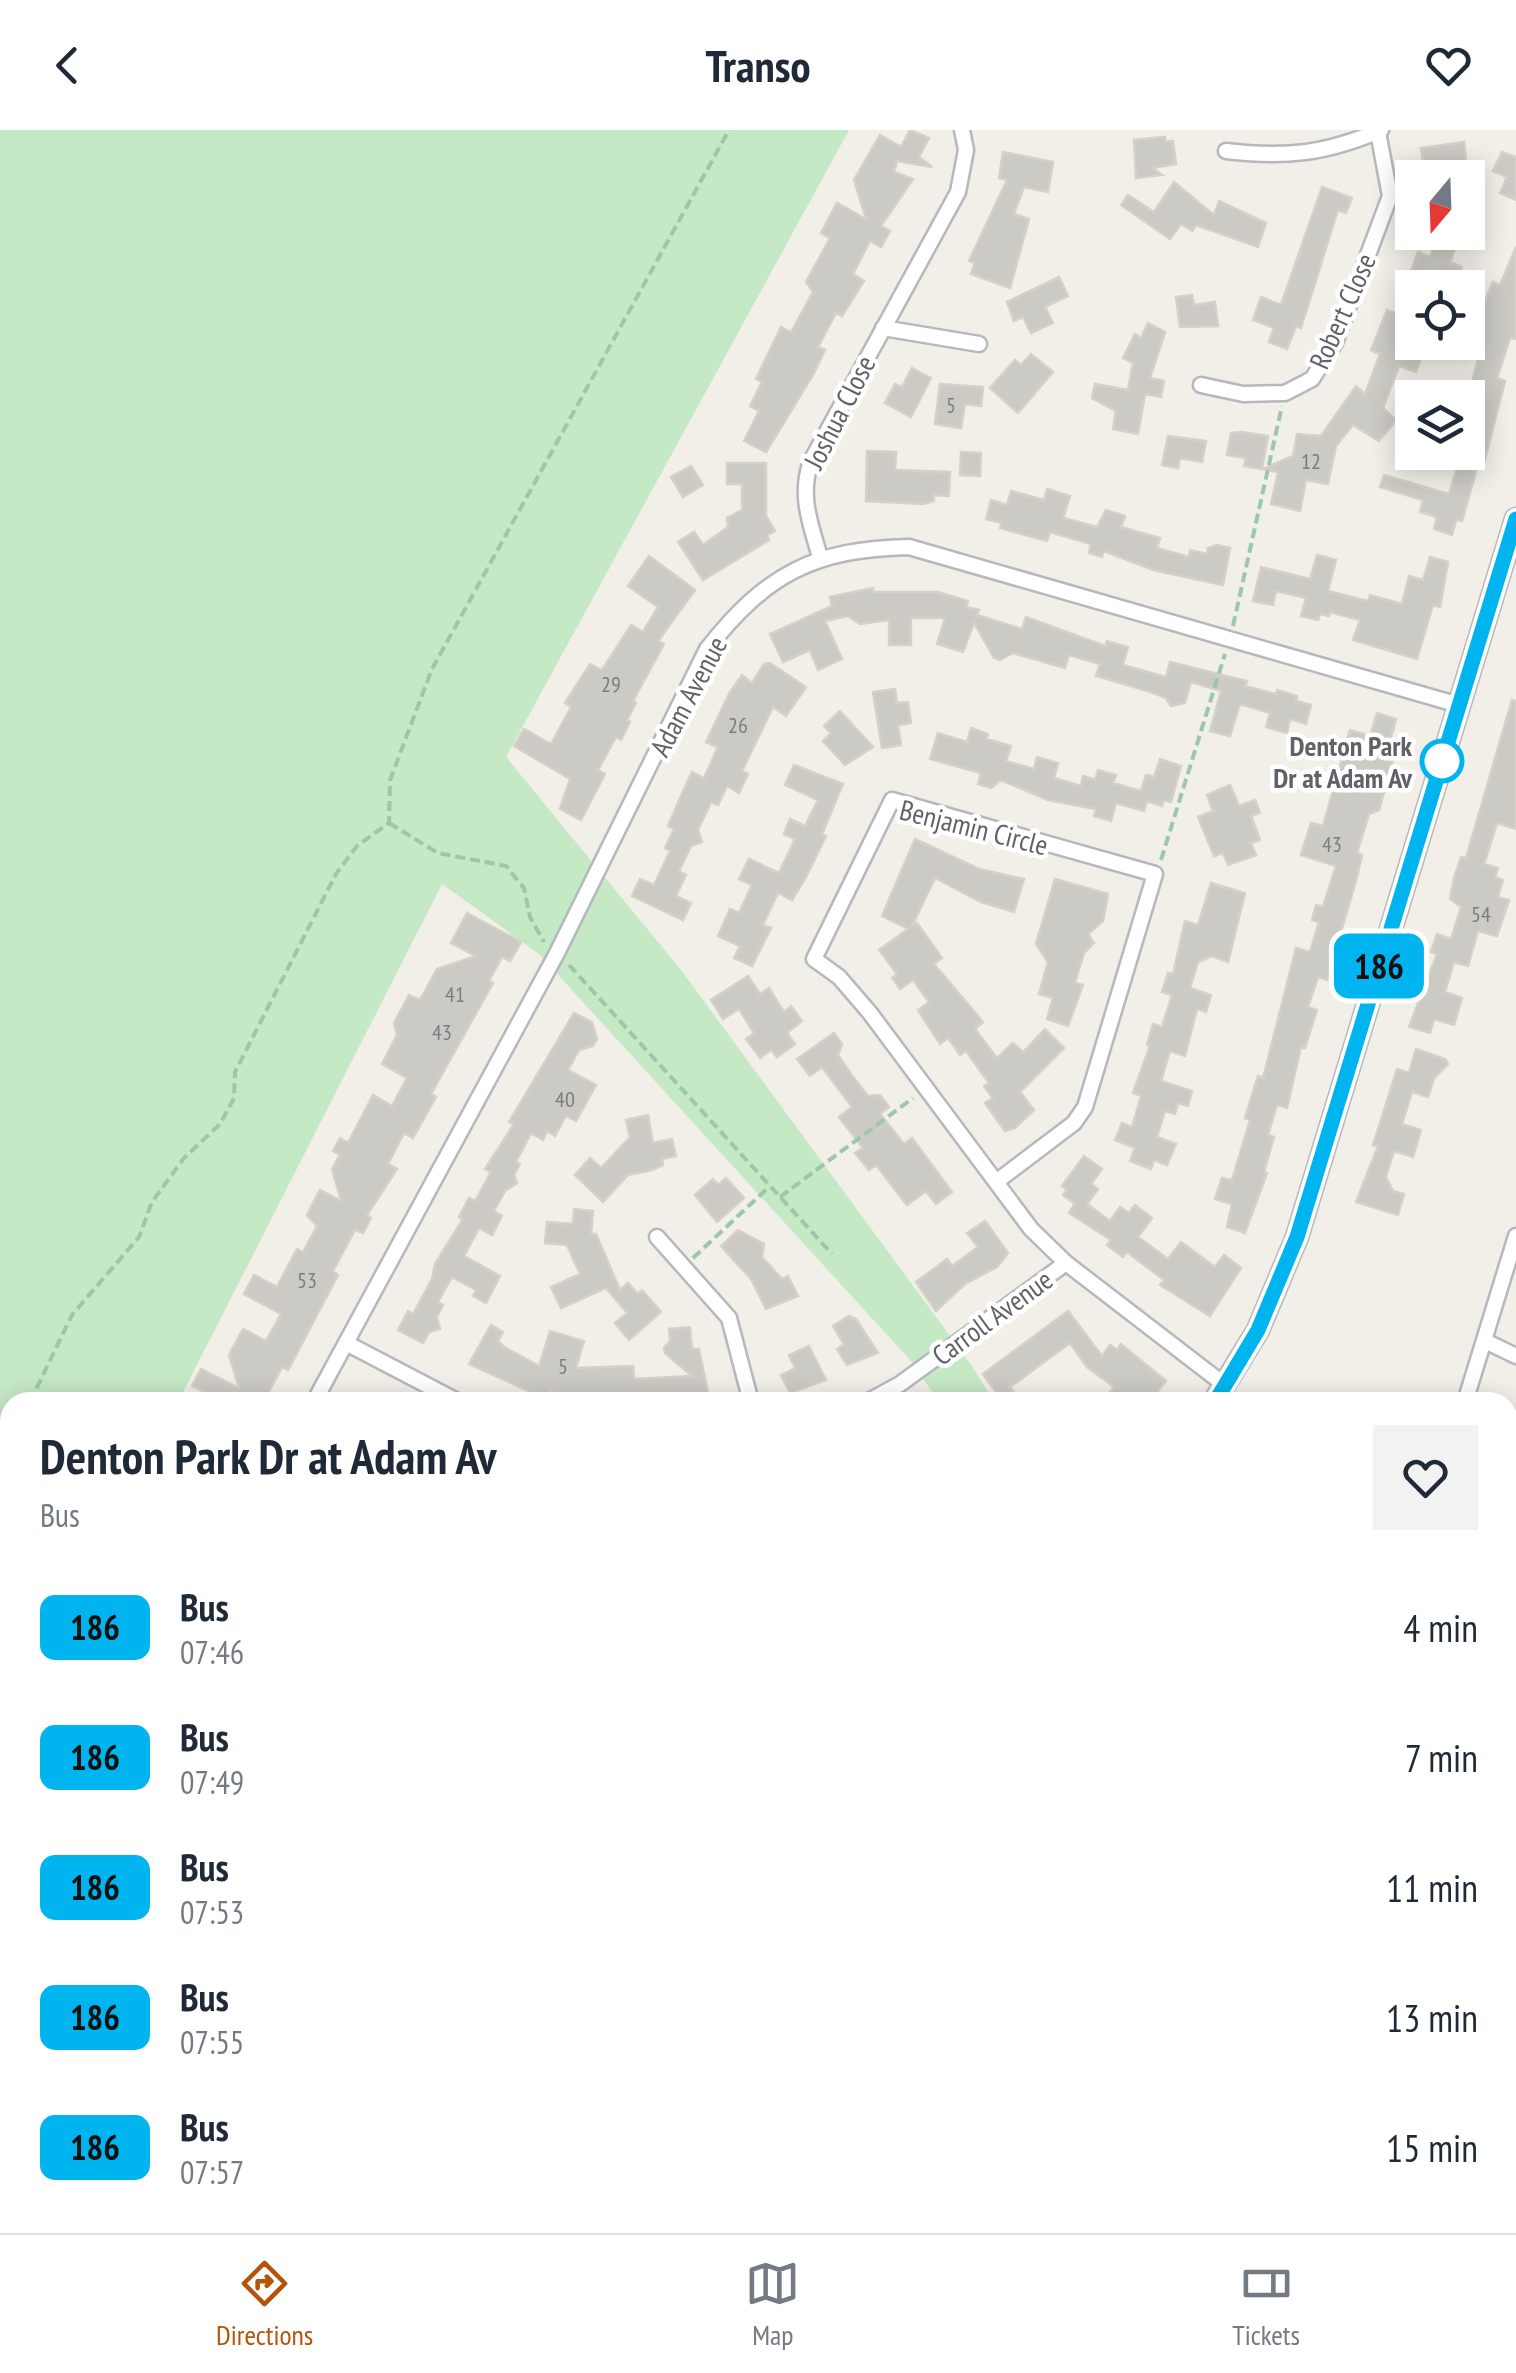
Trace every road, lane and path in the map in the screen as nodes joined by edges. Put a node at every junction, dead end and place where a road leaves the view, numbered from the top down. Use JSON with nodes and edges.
{"nodes":[{"id":1,"x":729,"y":130,"type":"edge"},
{"id":2,"x":962,"y":130,"type":"edge"},
{"id":3,"x":1379,"y":131,"type":"edge"},
{"id":4,"x":1226,"y":150,"type":"dead end"},
{"id":5,"x":883,"y":328,"type":"junction"},
{"id":6,"x":979,"y":344,"type":"dead end"},
{"id":7,"x":1201,"y":385,"type":"dead end"},
{"id":8,"x":1284,"y":393,"type":"junction"},
{"id":9,"x":1516,"y":519,"type":"edge"},
{"id":10,"x":820,"y":557,"type":"junction"},
{"id":11,"x":1230,"y":636,"type":"junction"},
{"id":12,"x":1458,"y":706,"type":"junction"},
{"id":13,"x":389,"y":823,"type":"junction"},
{"id":14,"x":1156,"y":874,"type":"junction"},
{"id":15,"x":557,"y":953,"type":"junction"},
{"id":16,"x":924,"y":1089,"type":"junction"},
{"id":17,"x":996,"y":1182,"type":"junction"},
{"id":18,"x":771,"y":1185,"type":"junction"},
{"id":19,"x":780,"y":1196,"type":"junction"},
{"id":20,"x":1516,"y":1236,"type":"edge"},
{"id":21,"x":657,"y":1238,"type":"dead end"},
{"id":22,"x":832,"y":1254,"type":"dead end"},
{"id":23,"x":1066,"y":1263,"type":"junction"},
{"id":24,"x":686,"y":1265,"type":"junction"},
{"id":25,"x":1485,"y":1341,"type":"junction"},
{"id":26,"x":346,"y":1343,"type":"junction"},
{"id":27,"x":1516,"y":1356,"type":"edge"},
{"id":28,"x":35,"y":1392,"type":"edge"},
{"id":29,"x":319,"y":1392,"type":"edge"},
{"id":30,"x":440,"y":1392,"type":"edge"},
{"id":31,"x":748,"y":1392,"type":"edge"},
{"id":32,"x":885,"y":1392,"type":"edge"},
{"id":33,"x":1218,"y":1392,"type":"edge"},
{"id":34,"x":1221,"y":1392,"type":"edge"},
{"id":35,"x":1468,"y":1392,"type":"edge"}],
"edges":[{"from":1,"to":13,"type":"path"},
{"from":2,"to":5,"type":"street","name":"Joshua Close"},
{"from":3,"to":4,"type":"street"},
{"from":3,"to":8,"type":"street","name":"Robert Close"},
{"from":5,"to":6,"type":"street","name":"Joshua Close"},
{"from":5,"to":10,"type":"street","name":"Joshua Close"},
{"from":7,"to":8,"type":"street","name":"Robert Close"},
{"from":8,"to":11,"type":"path"},
{"from":9,"to":12,"type":"main road"},
{"from":10,"to":11,"type":"street","name":"Adam Avenue"},
{"from":10,"to":15,"type":"street","name":"Adam Avenue"},
{"from":11,"to":12,"type":"street","name":"Adam Avenue"},
{"from":11,"to":14,"type":"path"},
{"from":12,"to":34,"type":"main road"},
{"from":13,"to":15,"type":"path"},
{"from":13,"to":28,"type":"path"},
{"from":14,"to":16,"type":"street","name":"Benjamin Circle"},
{"from":14,"to":17,"type":"street"},
{"from":15,"to":18,"type":"path"},
{"from":15,"to":26,"type":"street","name":"Adam Avenue"},
{"from":16,"to":17,"type":"street","name":"Benjamin Circle"},
{"from":16,"to":19,"type":"path"},
{"from":17,"to":23,"type":"street","name":"Benjamin Circle"},
{"from":18,"to":19,"type":"path"},
{"from":18,"to":24,"type":"path"},
{"from":19,"to":22,"type":"path"},
{"from":20,"to":25,"type":"street"},
{"from":21,"to":24,"type":"street"},
{"from":23,"to":32,"type":"street","name":"Carroll Avenue"},
{"from":23,"to":33,"type":"street","name":"Benjamin Circle"},
{"from":24,"to":31,"type":"street"},
{"from":25,"to":27,"type":"street"},
{"from":25,"to":35,"type":"street"},
{"from":26,"to":29,"type":"street","name":"Adam Avenue"},
{"from":26,"to":30,"type":"street"}]}
